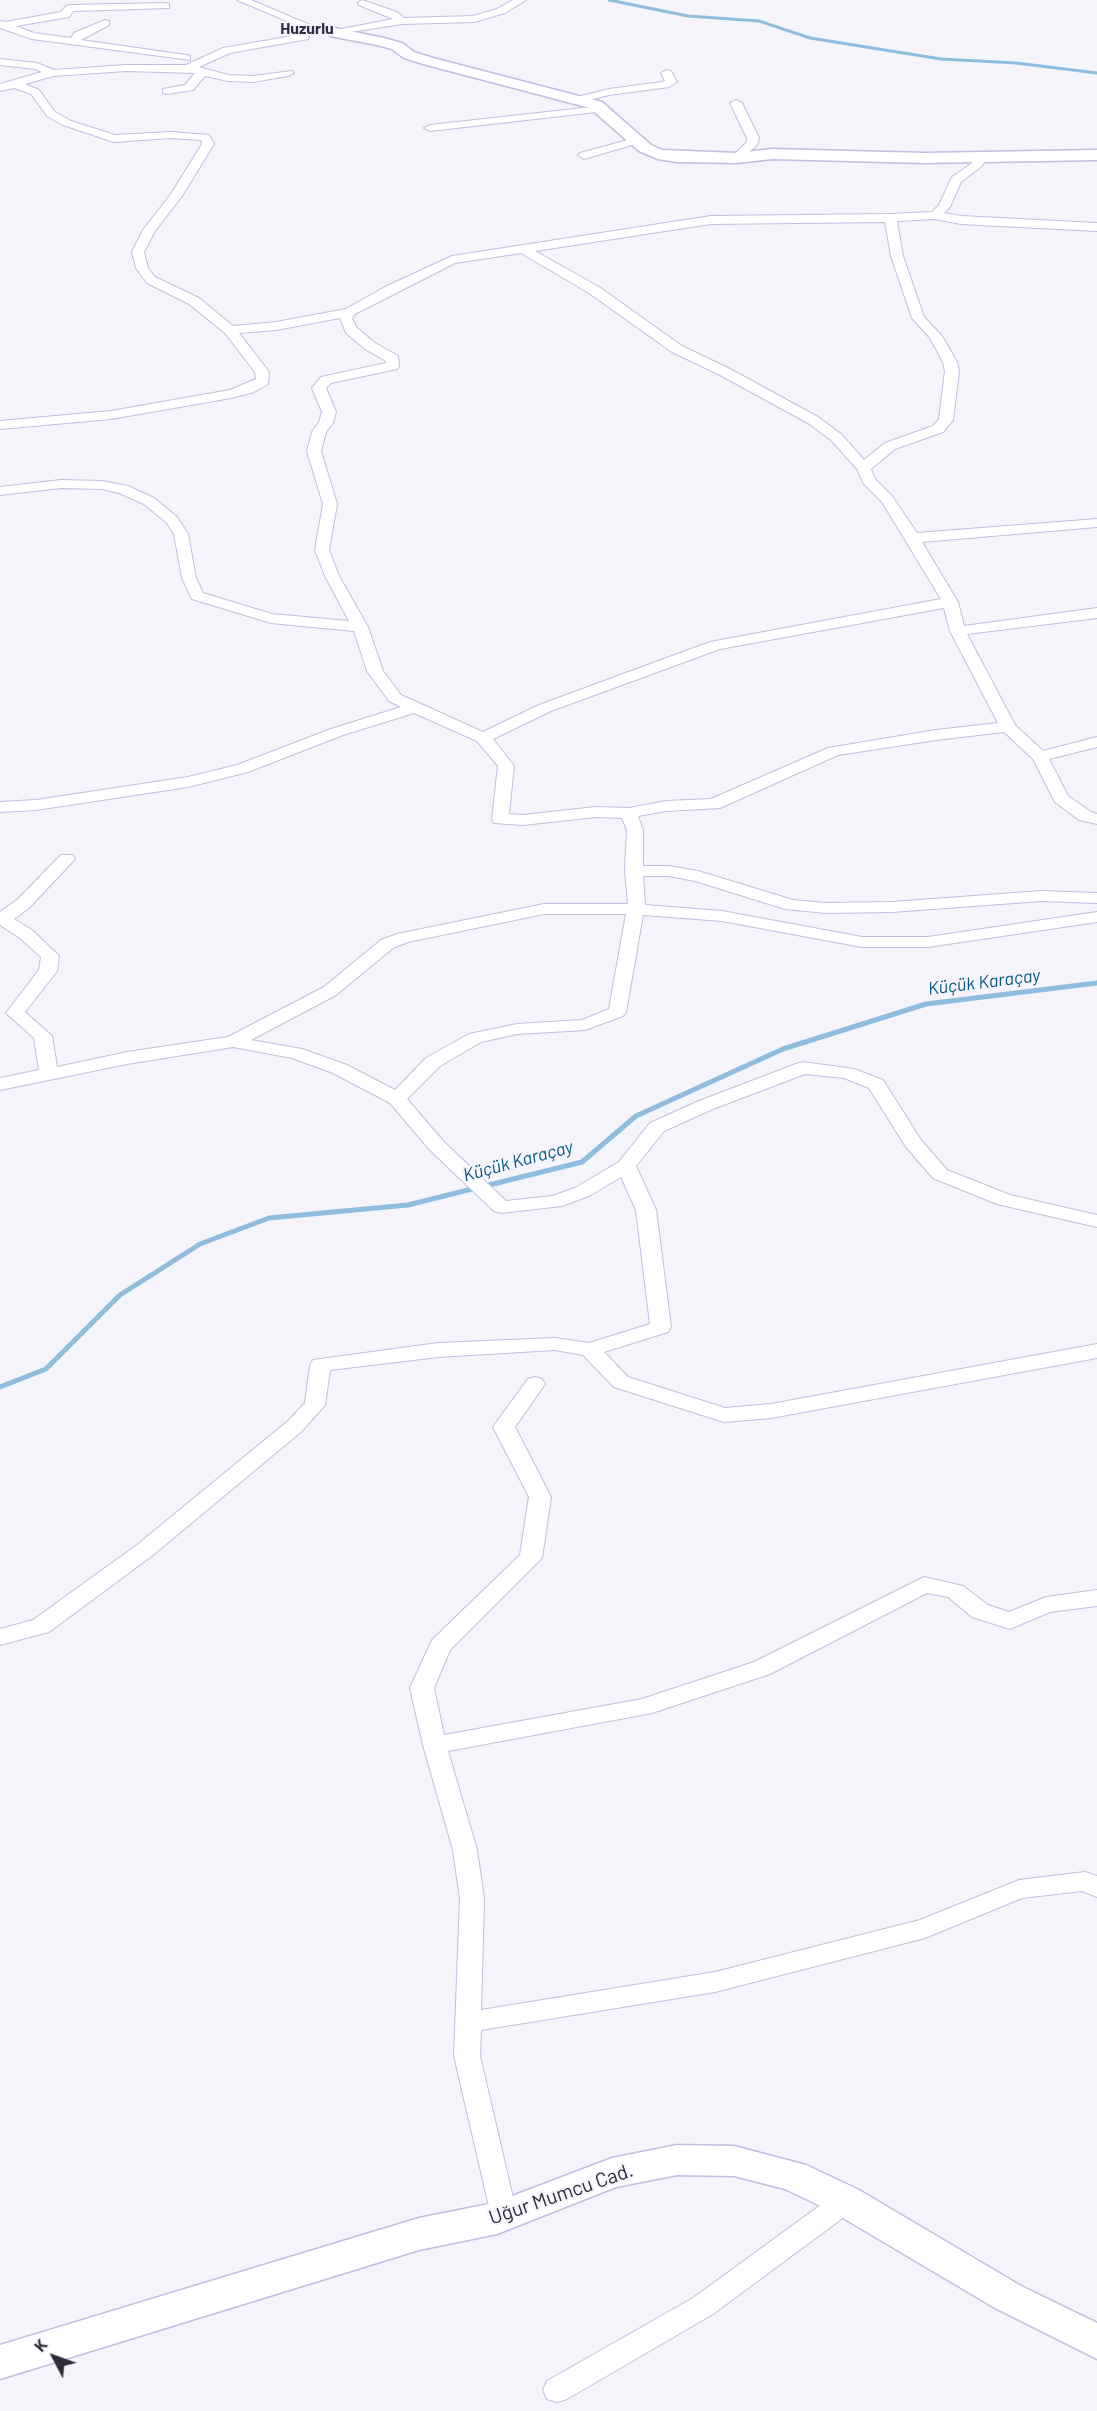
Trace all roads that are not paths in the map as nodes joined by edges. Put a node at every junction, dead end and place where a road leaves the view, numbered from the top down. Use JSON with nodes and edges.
{"nodes":[{"id":1,"x":242,"y":0,"type":"edge"},
{"id":2,"x":521,"y":0,"type":"edge"},
{"id":3,"x":363,"y":3,"type":"dead end"},
{"id":4,"x":165,"y":6,"type":"dead end"},
{"id":5,"x":402,"y":21,"type":"junction"},
{"id":6,"x":105,"y":23,"type":"dead end"},
{"id":7,"x":2,"y":25,"type":"edge"},
{"id":8,"x":317,"y":30,"type":"dead end"},
{"id":9,"x":334,"y":33,"type":"joint"},
{"id":10,"x":304,"y":37,"type":"dead end"},
{"id":11,"x":74,"y":42,"type":"junction"},
{"id":12,"x":0,"y":62,"type":"edge"},
{"id":13,"x":202,"y":66,"type":"junction"},
{"id":14,"x":52,"y":73,"type":"junction"},
{"id":15,"x":288,"y":73,"type":"dead end"},
{"id":16,"x":667,"y":73,"type":"dead end"},
{"id":17,"x":16,"y":85,"type":"junction"},
{"id":18,"x":0,"y":88,"type":"edge"},
{"id":19,"x":167,"y":90,"type":"dead end"},
{"id":20,"x":577,"y":100,"type":"junction"},
{"id":21,"x":736,"y":103,"type":"dead end"},
{"id":22,"x":601,"y":109,"type":"junction"},
{"id":23,"x":430,"y":128,"type":"dead end"},
{"id":24,"x":635,"y":141,"type":"junction"},
{"id":25,"x":584,"y":154,"type":"dead end"},
{"id":26,"x":1097,"y":155,"type":"edge"},
{"id":27,"x":981,"y":157,"type":"junction"},
{"id":28,"x":737,"y":158,"type":"junction"},
{"id":29,"x":935,"y":215,"type":"junction"},
{"id":30,"x":890,"y":218,"type":"junction"},
{"id":31,"x":1097,"y":227,"type":"edge"},
{"id":32,"x":523,"y":249,"type":"junction"},
{"id":33,"x":350,"y":312,"type":"junction"},
{"id":34,"x":230,"y":330,"type":"junction"},
{"id":35,"x":0,"y":425,"type":"edge"},
{"id":36,"x":864,"y":468,"type":"junction"},
{"id":37,"x":0,"y":490,"type":"edge"},
{"id":38,"x":1097,"y":523,"type":"edge"},
{"id":39,"x":913,"y":538,"type":"junction"},
{"id":40,"x":950,"y":602,"type":"junction"},
{"id":41,"x":1097,"y":613,"type":"edge"},
{"id":42,"x":360,"y":627,"type":"junction"},
{"id":43,"x":958,"y":631,"type":"junction"},
{"id":44,"x":413,"y":708,"type":"junction"},
{"id":45,"x":1008,"y":727,"type":"junction"},
{"id":46,"x":483,"y":738,"type":"junction"},
{"id":47,"x":1097,"y":742,"type":"edge"},
{"id":48,"x":1040,"y":757,"type":"junction"},
{"id":49,"x":0,"y":807,"type":"edge"},
{"id":50,"x":629,"y":813,"type":"junction"},
{"id":51,"x":1097,"y":819,"type":"edge"},
{"id":52,"x":67,"y":859,"type":"dead end"},
{"id":53,"x":634,"y":871,"type":"junction"},
{"id":54,"x":1097,"y":898,"type":"edge"},
{"id":55,"x":636,"y":909,"type":"junction"},
{"id":56,"x":1097,"y":917,"type":"edge"},
{"id":57,"x":234,"y":1041,"type":"junction"},
{"id":58,"x":49,"y":1074,"type":"junction"},
{"id":59,"x":0,"y":1084,"type":"edge"},
{"id":60,"x":397,"y":1099,"type":"junction"},
{"id":61,"x":626,"y":1166,"type":"junction"},
{"id":62,"x":1097,"y":1221,"type":"edge"},
{"id":63,"x":590,"y":1350,"type":"junction"},
{"id":64,"x":1097,"y":1351,"type":"edge"},
{"id":65,"x":535,"y":1384,"type":"dead end"},
{"id":66,"x":1097,"y":1598,"type":"edge"},
{"id":67,"x":0,"y":1637,"type":"edge"},
{"id":68,"x":435,"y":1745,"type":"junction"},
{"id":69,"x":1097,"y":1888,"type":"edge"},
{"id":70,"x":468,"y":2022,"type":"junction"},
{"id":71,"x":846,"y":2201,"type":"junction"},
{"id":72,"x":504,"y":2216,"type":"junction"},
{"id":73,"x":1097,"y":2342,"type":"edge"},
{"id":74,"x":0,"y":2362,"type":"edge"},
{"id":75,"x":557,"y":2390,"type":"dead end"}],
"edges":[{"from":1,"to":8,"type":"street"},
{"from":2,"to":5,"type":"street"},
{"from":3,"to":5,"type":"street"},
{"from":4,"to":7,"type":"street"},
{"from":5,"to":9,"type":"street"},
{"from":6,"to":11,"type":"street"},
{"from":7,"to":11,"type":"street"},
{"from":9,"to":20,"type":"street"},
{"from":10,"to":13,"type":"street"},
{"from":11,"to":13,"type":"street"},
{"from":12,"to":14,"type":"street"},
{"from":13,"to":14,"type":"street"},
{"from":13,"to":15,"type":"street"},
{"from":13,"to":19,"type":"street"},
{"from":14,"to":17,"type":"street"},
{"from":16,"to":20,"type":"street"},
{"from":17,"to":18,"type":"street"},
{"from":17,"to":34,"type":"street"},
{"from":20,"to":22,"type":"street"},
{"from":21,"to":28,"type":"street"},
{"from":22,"to":23,"type":"street"},
{"from":22,"to":24,"type":"street"},
{"from":24,"to":25,"type":"street"},
{"from":24,"to":28,"type":"street"},
{"from":26,"to":27,"type":"street"},
{"from":27,"to":28,"type":"street"},
{"from":27,"to":29,"type":"street"},
{"from":29,"to":30,"type":"street"},
{"from":29,"to":31,"type":"street"},
{"from":30,"to":32,"type":"street"},
{"from":30,"to":36,"type":"street"},
{"from":32,"to":33,"type":"street"},
{"from":32,"to":36,"type":"street"},
{"from":33,"to":34,"type":"street"},
{"from":33,"to":42,"type":"street"},
{"from":34,"to":35,"type":"street"},
{"from":36,"to":39,"type":"street"},
{"from":37,"to":42,"type":"street"},
{"from":38,"to":39,"type":"street"},
{"from":39,"to":40,"type":"street"},
{"from":40,"to":43,"type":"street"},
{"from":40,"to":46,"type":"street"},
{"from":41,"to":43,"type":"street"},
{"from":42,"to":44,"type":"street"},
{"from":43,"to":45,"type":"street"},
{"from":44,"to":46,"type":"street"},
{"from":44,"to":49,"type":"street"},
{"from":45,"to":48,"type":"street"},
{"from":45,"to":50,"type":"street"},
{"from":46,"to":50,"type":"street"},
{"from":47,"to":48,"type":"street"},
{"from":48,"to":51,"type":"street"},
{"from":50,"to":53,"type":"street"},
{"from":52,"to":58,"type":"street"},
{"from":53,"to":54,"type":"street"},
{"from":53,"to":55,"type":"street"},
{"from":55,"to":56,"type":"street"},
{"from":55,"to":57,"type":"street"},
{"from":55,"to":60,"type":"street"},
{"from":57,"to":58,"type":"street"},
{"from":57,"to":60,"type":"street"},
{"from":58,"to":59,"type":"street"},
{"from":60,"to":61,"type":"street"},
{"from":61,"to":62,"type":"street"},
{"from":61,"to":63,"type":"street"},
{"from":63,"to":64,"type":"street"},
{"from":63,"to":67,"type":"street"},
{"from":65,"to":68,"type":"street"},
{"from":66,"to":68,"type":"street"},
{"from":68,"to":70,"type":"street"},
{"from":69,"to":70,"type":"street"},
{"from":70,"to":72,"type":"street"},
{"from":71,"to":72,"type":"street","name":"Uğur Mumcu Cad."},
{"from":71,"to":73,"type":"street","name":"Uğur Mumcu Cad."},
{"from":71,"to":75,"type":"street"},
{"from":72,"to":74,"type":"street","name":"Uğur Mumcu Cad."}]}
